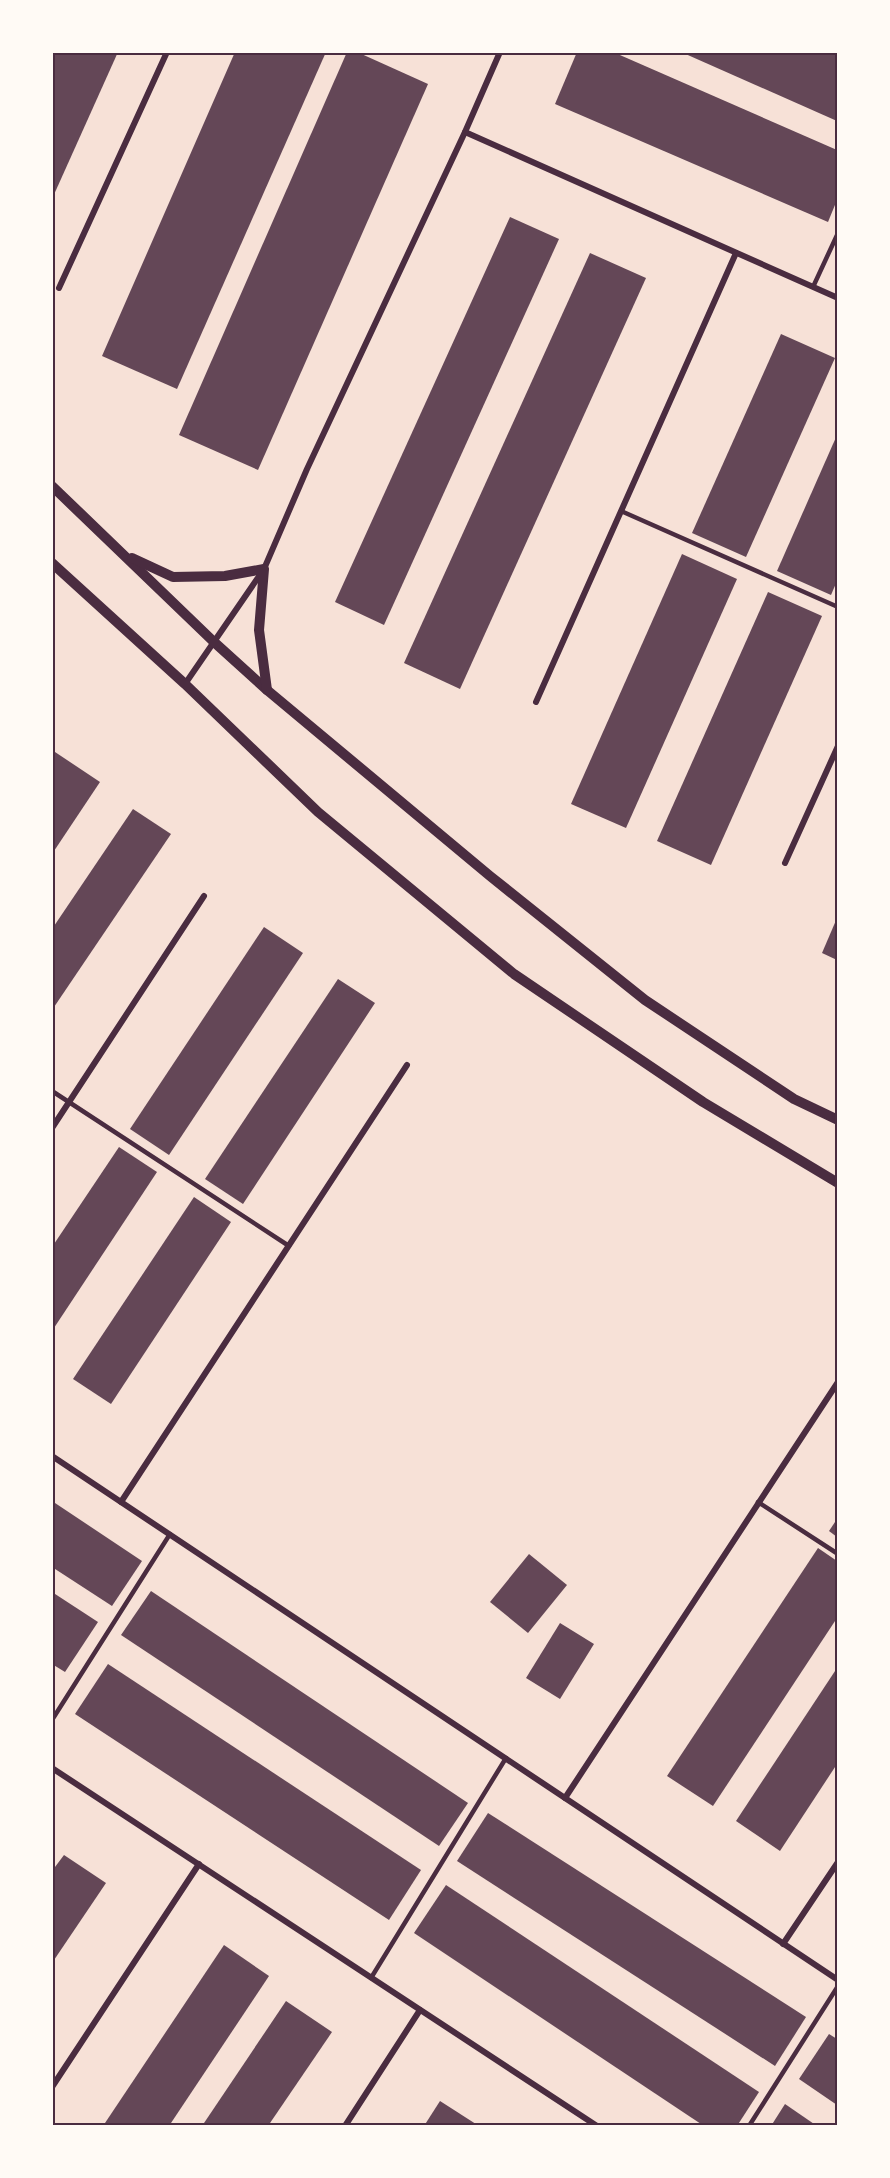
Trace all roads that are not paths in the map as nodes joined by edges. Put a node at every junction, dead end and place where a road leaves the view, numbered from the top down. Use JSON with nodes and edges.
{"nodes":[{"id":1,"x":167,"y":52,"type":"edge"},
{"id":2,"x":500,"y":52,"type":"edge"},
{"id":3,"x":465,"y":132,"type":"junction"},
{"id":4,"x":837,"y":233,"type":"edge"},
{"id":5,"x":736,"y":254,"type":"junction"},
{"id":6,"x":59,"y":288,"type":"dead end"},
{"id":7,"x":813,"y":288,"type":"junction"},
{"id":8,"x":837,"y":298,"type":"edge"},
{"id":9,"x":52,"y":486,"type":"edge"},
{"id":10,"x":621,"y":511,"type":"junction"},
{"id":11,"x":123,"y":555,"type":"junction"},
{"id":12,"x":52,"y":563,"type":"edge"},
{"id":13,"x":264,"y":569,"type":"junction"},
{"id":14,"x":837,"y":607,"type":"edge"},
{"id":15,"x":214,"y":642,"type":"junction"},
{"id":16,"x":185,"y":684,"type":"junction"},
{"id":17,"x":267,"y":690,"type":"junction"},
{"id":18,"x":536,"y":702,"type":"dead end"},
{"id":19,"x":837,"y":746,"type":"edge"},
{"id":20,"x":785,"y":863,"type":"dead end"},
{"id":21,"x":204,"y":896,"type":"dead end"},
{"id":22,"x":407,"y":1065,"type":"dead end"},
{"id":23,"x":52,"y":1091,"type":"edge"},
{"id":24,"x":70,"y":1102,"type":"junction"},
{"id":25,"x":837,"y":1120,"type":"edge"},
{"id":26,"x":52,"y":1128,"type":"edge"},
{"id":27,"x":837,"y":1183,"type":"edge"},
{"id":28,"x":289,"y":1246,"type":"junction"},
{"id":29,"x":837,"y":1382,"type":"edge"},
{"id":30,"x":52,"y":1456,"type":"edge"},
{"id":31,"x":122,"y":1502,"type":"junction"},
{"id":32,"x":758,"y":1502,"type":"junction"},
{"id":33,"x":170,"y":1534,"type":"junction"},
{"id":34,"x":837,"y":1554,"type":"edge"},
{"id":35,"x":52,"y":1720,"type":"edge"},
{"id":36,"x":506,"y":1758,"type":"junction"},
{"id":37,"x":52,"y":1768,"type":"edge"},
{"id":38,"x":565,"y":1798,"type":"junction"},
{"id":39,"x":837,"y":1862,"type":"edge"},
{"id":40,"x":199,"y":1864,"type":"junction"},
{"id":41,"x":783,"y":1944,"type":"junction"},
{"id":42,"x":371,"y":1978,"type":"junction"},
{"id":43,"x":837,"y":1980,"type":"edge"},
{"id":44,"x":837,"y":1986,"type":"edge"},
{"id":45,"x":420,"y":2010,"type":"junction"},
{"id":46,"x":52,"y":2087,"type":"edge"},
{"id":47,"x":345,"y":2126,"type":"edge"},
{"id":48,"x":597,"y":2126,"type":"edge"},
{"id":49,"x":749,"y":2126,"type":"edge"}],
"edges":[{"from":1,"to":6,"type":"street"},
{"from":2,"to":3,"type":"street"},
{"from":3,"to":5,"type":"street"},
{"from":3,"to":13,"type":"street"},
{"from":4,"to":7,"type":"lane"},
{"from":5,"to":7,"type":"street"},
{"from":5,"to":10,"type":"street"},
{"from":7,"to":8,"type":"street"},
{"from":9,"to":11,"type":"street"},
{"from":10,"to":14,"type":"lane"},
{"from":10,"to":18,"type":"street"},
{"from":11,"to":13,"type":"street"},
{"from":11,"to":15,"type":"street"},
{"from":12,"to":16,"type":"street"},
{"from":13,"to":15,"type":"street"},
{"from":13,"to":17,"type":"street"},
{"from":15,"to":16,"type":"street"},
{"from":15,"to":17,"type":"street"},
{"from":16,"to":27,"type":"street"},
{"from":17,"to":25,"type":"street"},
{"from":19,"to":20,"type":"street"},
{"from":21,"to":24,"type":"street"},
{"from":22,"to":28,"type":"street"},
{"from":23,"to":24,"type":"lane"},
{"from":24,"to":26,"type":"street"},
{"from":24,"to":28,"type":"lane"},
{"from":28,"to":31,"type":"street"},
{"from":29,"to":32,"type":"street"},
{"from":30,"to":31,"type":"street"},
{"from":31,"to":33,"type":"street"},
{"from":32,"to":34,"type":"lane"},
{"from":32,"to":38,"type":"street"},
{"from":33,"to":35,"type":"lane"},
{"from":33,"to":36,"type":"street"},
{"from":36,"to":38,"type":"street"},
{"from":36,"to":42,"type":"lane"},
{"from":37,"to":40,"type":"street"},
{"from":38,"to":41,"type":"street"},
{"from":39,"to":41,"type":"street"},
{"from":40,"to":42,"type":"street"},
{"from":40,"to":46,"type":"street"},
{"from":41,"to":43,"type":"street"},
{"from":42,"to":45,"type":"street"},
{"from":44,"to":49,"type":"lane"},
{"from":45,"to":47,"type":"street"},
{"from":45,"to":48,"type":"street"}]}
